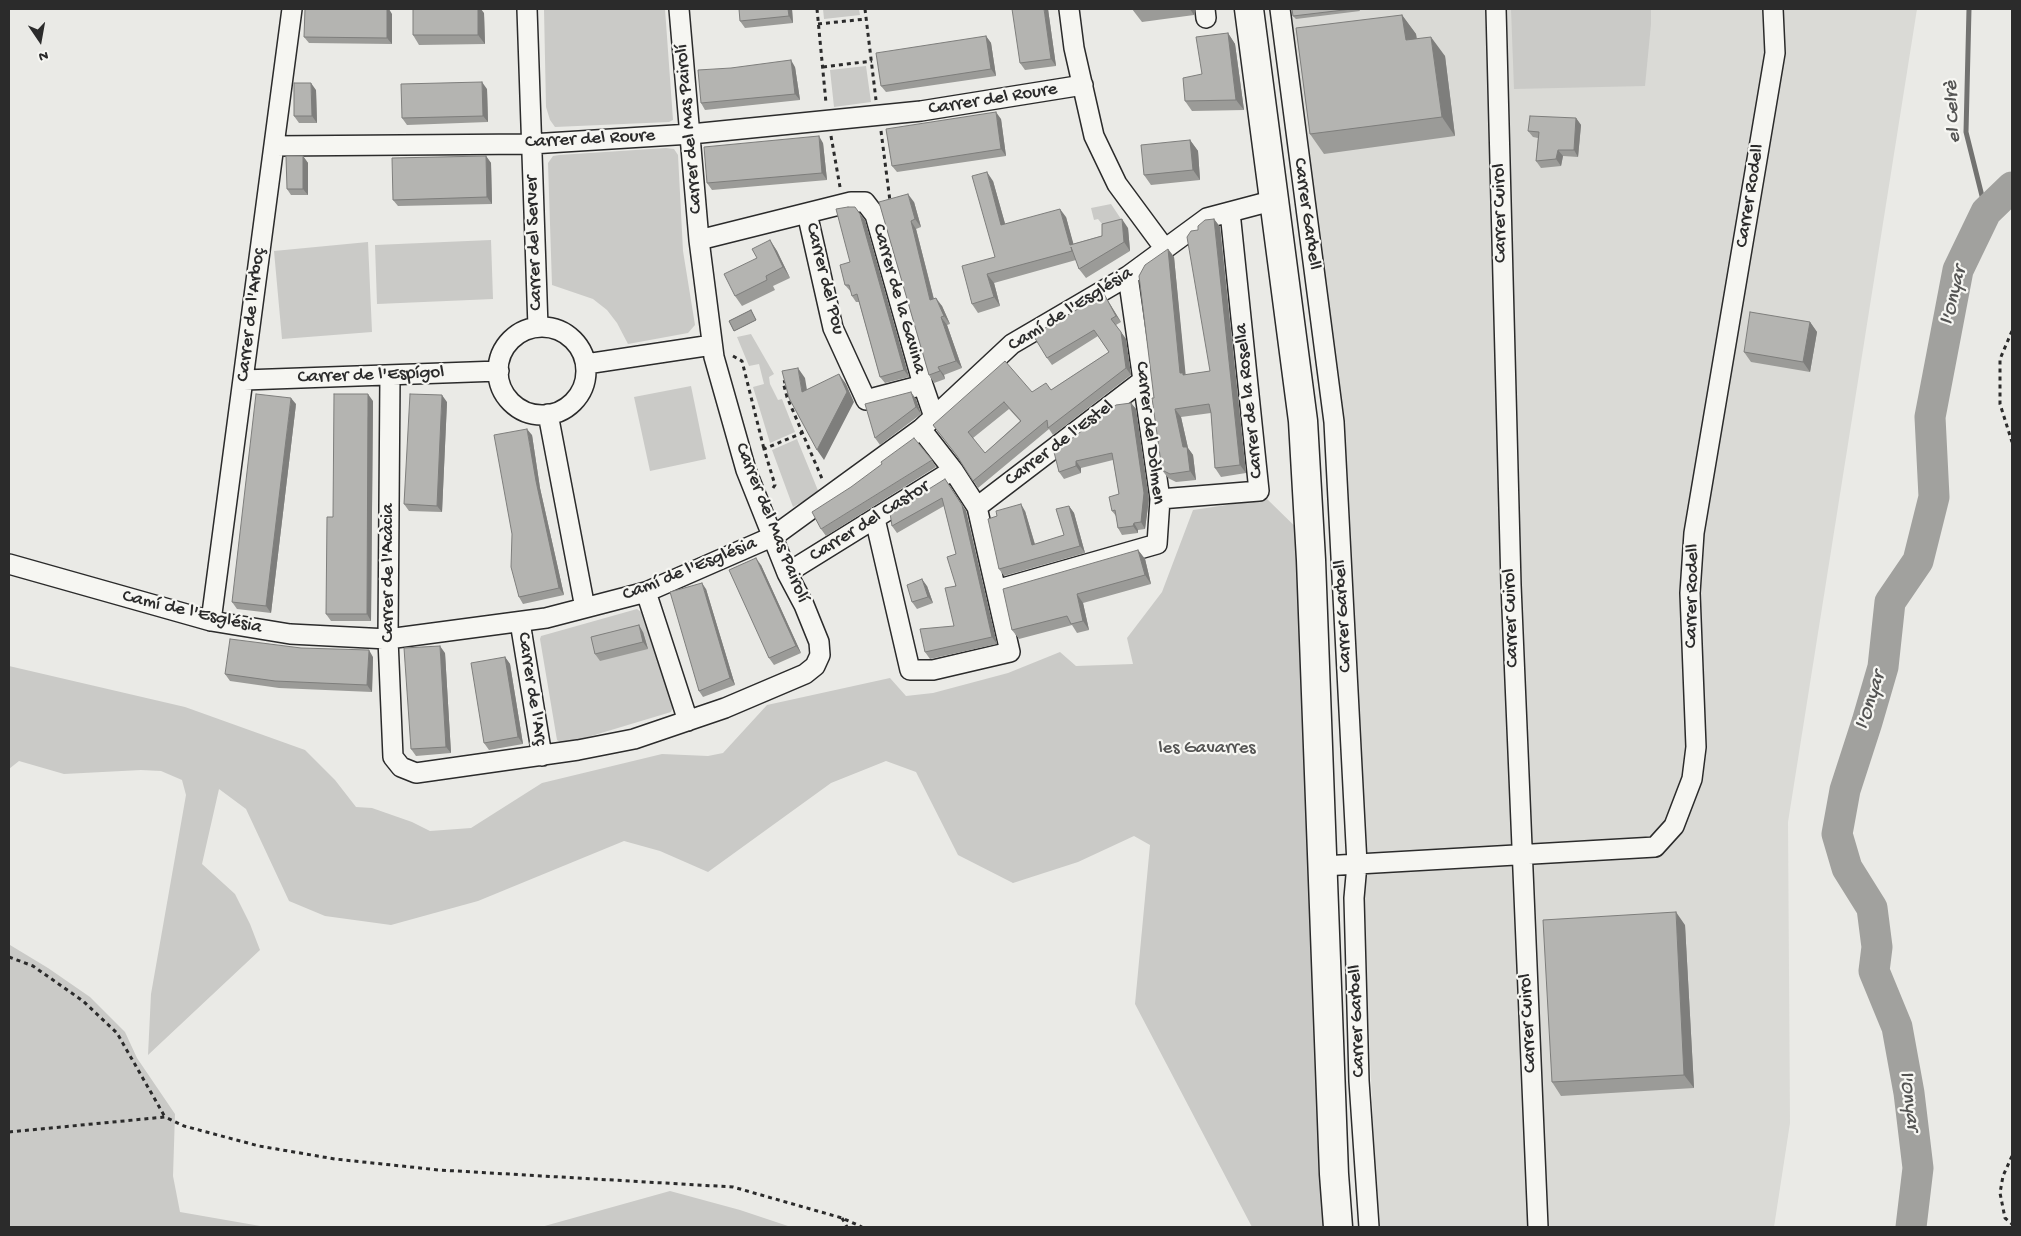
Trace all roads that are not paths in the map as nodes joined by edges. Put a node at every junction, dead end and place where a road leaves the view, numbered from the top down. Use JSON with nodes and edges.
{"nodes":[{"id":1,"x":292,"y":9,"type":"edge"},
{"id":2,"x":527,"y":9,"type":"edge"},
{"id":3,"x":679,"y":9,"type":"edge"},
{"id":4,"x":1069,"y":9,"type":"edge"},
{"id":5,"x":1249,"y":9,"type":"edge"},
{"id":6,"x":1280,"y":9,"type":"edge"},
{"id":7,"x":1496,"y":9,"type":"edge"},
{"id":8,"x":1773,"y":9,"type":"edge"},
{"id":9,"x":1083,"y":85,"type":"junction"},
{"id":10,"x":691,"y":134,"type":"junction"},
{"id":11,"x":531,"y":144,"type":"junction"},
{"id":12,"x":274,"y":146,"type":"junction"},
{"id":13,"x":1275,"y":200,"type":"junction"},
{"id":14,"x":1230,"y":212,"type":"junction"},
{"id":15,"x":807,"y":213,"type":"junction"},
{"id":16,"x":699,"y":240,"type":"junction"},
{"id":17,"x":1165,"y":249,"type":"junction"},
{"id":18,"x":1128,"y":276,"type":"junction"},
{"id":19,"x":538,"y":327,"type":"junction"},
{"id":20,"x":713,"y":351,"type":"junction"},
{"id":21,"x":586,"y":364,"type":"junction"},
{"id":22,"x":499,"y":371,"type":"junction"},
{"id":23,"x":390,"y":376,"type":"junction"},
{"id":24,"x":244,"y":380,"type":"junction"},
{"id":25,"x":1142,"y":381,"type":"junction"},
{"id":26,"x":923,"y":385,"type":"junction"},
{"id":27,"x":548,"y":414,"type":"junction"},
{"id":28,"x":927,"y":423,"type":"junction"},
{"id":29,"x":953,"y":470,"type":"junction"},
{"id":30,"x":1160,"y":499,"type":"junction"},
{"id":31,"x":977,"y":507,"type":"junction"},
{"id":32,"x":875,"y":519,"type":"junction"},
{"id":33,"x":774,"y":536,"type":"junction"},
{"id":34,"x":9,"y":564,"type":"edge"},
{"id":35,"x":787,"y":573,"type":"junction"},
{"id":36,"x":996,"y":590,"type":"junction"},
{"id":37,"x":646,"y":592,"type":"junction"},
{"id":38,"x":585,"y":608,"type":"junction"},
{"id":39,"x":211,"y":621,"type":"junction"},
{"id":40,"x":520,"y":622,"type":"junction"},
{"id":41,"x":388,"y":639,"type":"junction"},
{"id":42,"x":688,"y":721,"type":"junction"},
{"id":43,"x":542,"y":756,"type":"junction"},
{"id":44,"x":401,"y":767,"type":"joint"},
{"id":45,"x":1521,"y":855,"type":"junction"},
{"id":46,"x":1357,"y":864,"type":"junction"},
{"id":47,"x":1323,"y":866,"type":"junction"},
{"id":48,"x":1338,"y":1227,"type":"edge"},
{"id":49,"x":1369,"y":1227,"type":"edge"},
{"id":50,"x":1538,"y":1227,"type":"edge"}],
"edges":[{"from":1,"to":12,"type":"street","name":"Carrer de l'Arboç"},
{"from":2,"to":11,"type":"street","name":"Carrer del Server"},
{"from":3,"to":10,"type":"street","name":"Carrer del Mas Pairolí"},
{"from":4,"to":9,"type":"street"},
{"from":5,"to":13,"type":"main road"},
{"from":6,"to":46,"type":"street","name":"Carrer Garbell"},
{"from":7,"to":45,"type":"street","name":"Carrer Cuirol"},
{"from":8,"to":45,"type":"street","name":"Carrer Rodell"},
{"from":9,"to":10,"type":"street","name":"Carrer del Roure"},
{"from":9,"to":17,"type":"street"},
{"from":10,"to":11,"type":"street","name":"Carrer del Roure"},
{"from":10,"to":16,"type":"street","name":"Carrer del Mas Pairolí"},
{"from":11,"to":12,"type":"street","name":"Carrer del Roure"},
{"from":11,"to":19,"type":"street","name":"Carrer del Server"},
{"from":12,"to":24,"type":"street","name":"Carrer de l'Arboç"},
{"from":13,"to":14,"type":"street","name":"Camí de l'Església"},
{"from":13,"to":47,"type":"main road"},
{"from":14,"to":17,"type":"street","name":"Camí de l'Església"},
{"from":14,"to":30,"type":"street","name":"Carrer de la Rosella"},
{"from":15,"to":16,"type":"street","name":"Carrer de la Gavina"},
{"from":15,"to":26,"type":"street","name":"Carrer de la Gavina"},
{"from":15,"to":26,"type":"street","name":"Carrer del Pou"},
{"from":16,"to":20,"type":"street","name":"Carrer del Mas Pairolí"},
{"from":17,"to":18,"type":"street","name":"Camí de l'Església"},
{"from":18,"to":25,"type":"street","name":"Carrer del Dòlmen"},
{"from":18,"to":28,"type":"street","name":"Camí de l'Església"},
{"from":19,"to":21,"type":"street"},
{"from":19,"to":22,"type":"street"},
{"from":20,"to":21,"type":"street"},
{"from":20,"to":33,"type":"street","name":"Carrer del Mas Pairolí"},
{"from":21,"to":27,"type":"street"},
{"from":22,"to":23,"type":"street","name":"Carrer de l'Espígol"},
{"from":22,"to":27,"type":"street"},
{"from":23,"to":24,"type":"street","name":"Carrer de l'Espígol"},
{"from":23,"to":41,"type":"street","name":"Carrer de l'Acàcia"},
{"from":24,"to":39,"type":"street","name":"Carrer de l'Arboç"},
{"from":25,"to":30,"type":"street","name":"Carrer del Dòlmen"},
{"from":25,"to":31,"type":"street","name":"Carrer de l'Estel"},
{"from":26,"to":28,"type":"street","name":"Carrer de la Gavina"},
{"from":27,"to":38,"type":"street"},
{"from":28,"to":29,"type":"street","name":"Carrer de la Gavina"},
{"from":28,"to":33,"type":"street","name":"Camí de l'Església"},
{"from":29,"to":31,"type":"street","name":"Carrer de la Gavina"},
{"from":29,"to":32,"type":"street","name":"Carrer del Castor"},
{"from":30,"to":36,"type":"street","name":"Carrer del Dòlmen"},
{"from":31,"to":36,"type":"street"},
{"from":32,"to":35,"type":"street","name":"Carrer del Castor"},
{"from":32,"to":36,"type":"street"},
{"from":33,"to":35,"type":"street","name":"Carrer del Mas Pairolí"},
{"from":33,"to":37,"type":"street","name":"Camí de l'Església"},
{"from":34,"to":39,"type":"street","name":"Camí de l'Església"},
{"from":35,"to":42,"type":"street","name":"Carrer del Mas Pairolí"},
{"from":37,"to":38,"type":"street","name":"Camí de l'Església"},
{"from":37,"to":42,"type":"street"},
{"from":38,"to":40,"type":"street","name":"Camí de l'Església"},
{"from":39,"to":41,"type":"street","name":"Camí de l'Església"},
{"from":40,"to":41,"type":"street","name":"Camí de l'Església"},
{"from":40,"to":43,"type":"street","name":"Carrer de l'Arç"},
{"from":41,"to":44,"type":"street","name":"Carrer de l'Acàcia"},
{"from":42,"to":43,"type":"street","name":"Carrer del Mas Pairolí"},
{"from":43,"to":44,"type":"street","name":"Carrer del Mas Pairolí"},
{"from":45,"to":46,"type":"street","name":"Carrer Rodell"},
{"from":45,"to":50,"type":"street","name":"Carrer Cuirol"},
{"from":46,"to":47,"type":"street","name":"Carrer Rodell"},
{"from":46,"to":49,"type":"street","name":"Carrer Garbell"},
{"from":47,"to":48,"type":"main road"}]}
